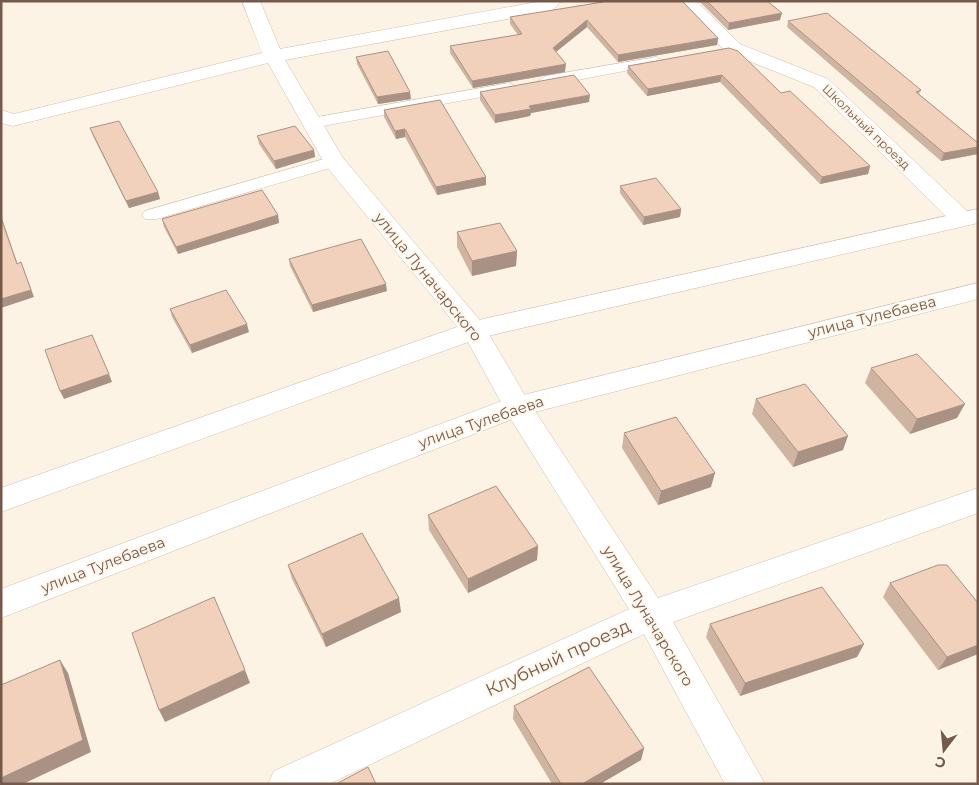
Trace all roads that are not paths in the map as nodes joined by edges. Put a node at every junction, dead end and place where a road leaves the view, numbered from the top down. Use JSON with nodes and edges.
{"nodes":[{"id":1,"x":251,"y":1,"type":"edge"},
{"id":2,"x":552,"y":1,"type":"edge"},
{"id":3,"x":686,"y":1,"type":"edge"},
{"id":4,"x":273,"y":56,"type":"junction"},
{"id":5,"x":674,"y":58,"type":"edge"},
{"id":6,"x":1,"y":116,"type":"edge"},
{"id":7,"x":312,"y":123,"type":"junction"},
{"id":8,"x":334,"y":161,"type":"junction"},
{"id":9,"x":151,"y":216,"type":"dead end"},
{"id":10,"x":970,"y":217,"type":"edge"},
{"id":11,"x":978,"y":291,"type":"edge"},
{"id":12,"x":474,"y":330,"type":"junction"},
{"id":13,"x":517,"y":406,"type":"junction"},
{"id":14,"x":1,"y":500,"type":"edge"},
{"id":15,"x":978,"y":500,"type":"edge"},
{"id":16,"x":1,"y":604,"type":"edge"},
{"id":17,"x":651,"y":615,"type":"junction"},
{"id":18,"x":287,"y":784,"type":"edge"},
{"id":19,"x":746,"y":784,"type":"edge"}],
"edges":[{"from":1,"to":4,"type":"street","name":"улица Луначарского"},
{"from":2,"to":4,"type":"street"},
{"from":3,"to":10,"type":"street","name":"Школьный проезд"},
{"from":4,"to":6,"type":"street"},
{"from":4,"to":7,"type":"street","name":"улица Луначарского"},
{"from":5,"to":7,"type":"lane"},
{"from":7,"to":8,"type":"street","name":"улица Луначарского"},
{"from":8,"to":9,"type":"lane"},
{"from":8,"to":12,"type":"street","name":"улица Луначарского"},
{"from":10,"to":12,"type":"street"},
{"from":11,"to":13,"type":"street","name":"улица Тулебаева"},
{"from":12,"to":13,"type":"street","name":"улица Луначарского"},
{"from":12,"to":14,"type":"street"},
{"from":13,"to":16,"type":"street","name":"улица Тулебаева"},
{"from":13,"to":17,"type":"street","name":"улица Луначарского"},
{"from":15,"to":17,"type":"street","name":"Клубный проезд"},
{"from":17,"to":18,"type":"street","name":"Клубный проезд"},
{"from":17,"to":19,"type":"street","name":"улица Луначарского"}]}
